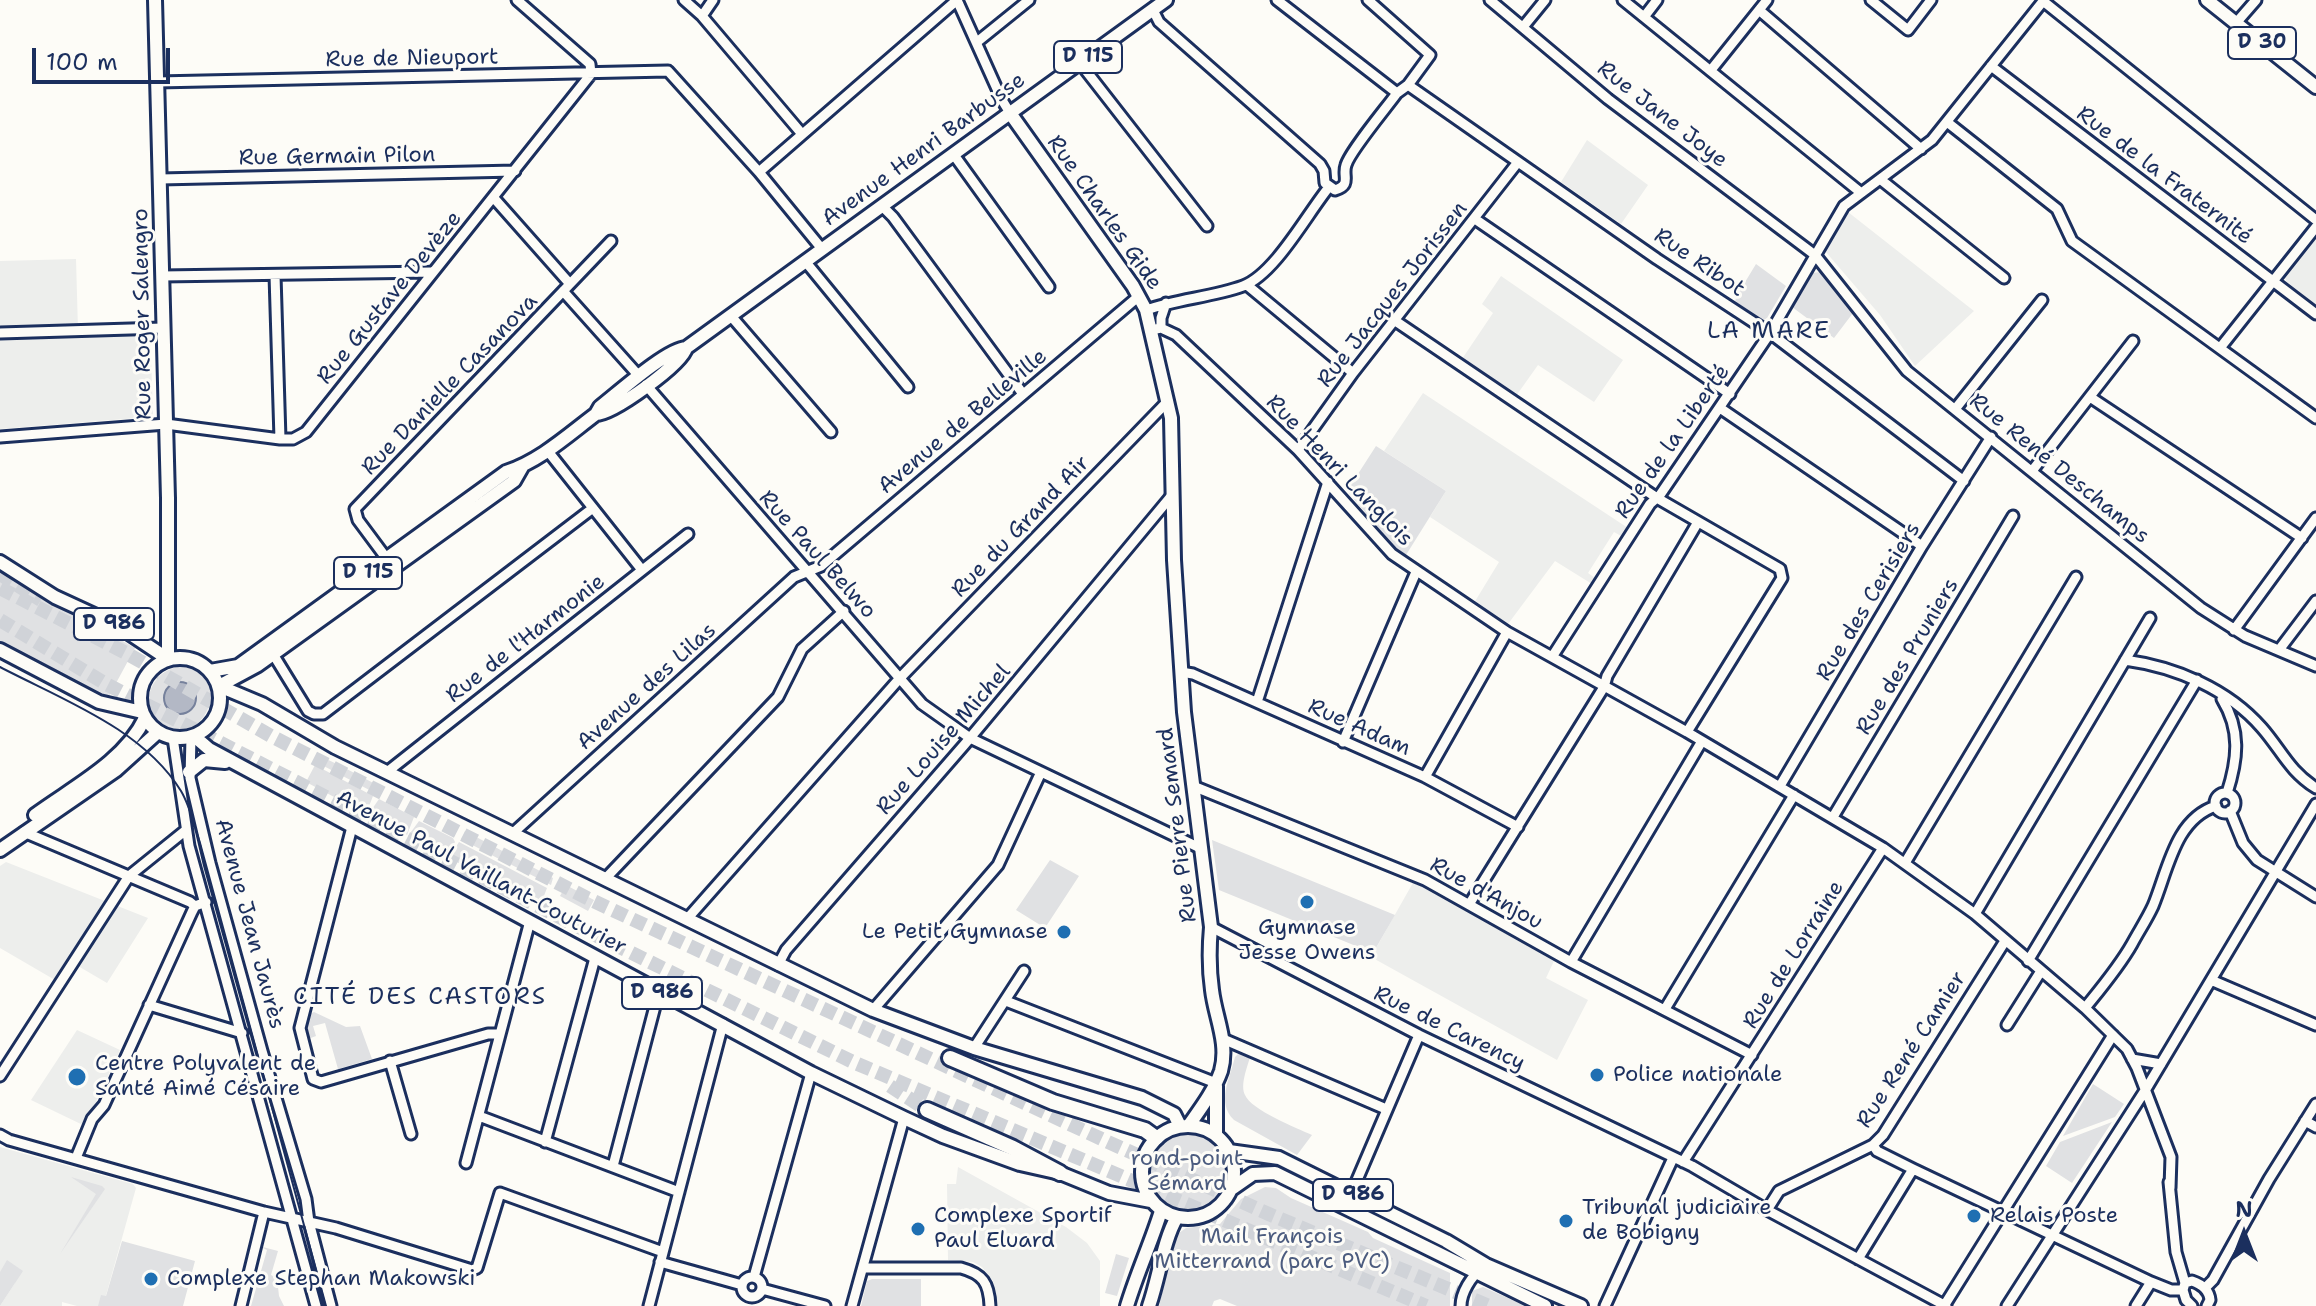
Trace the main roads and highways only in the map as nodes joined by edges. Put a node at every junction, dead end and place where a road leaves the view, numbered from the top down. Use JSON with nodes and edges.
{"nodes":[{"id":1,"x":155,"y":0,"type":"edge"},
{"id":2,"x":1166,"y":0,"type":"edge"},
{"id":3,"x":2207,"y":0,"type":"edge"},
{"id":4,"x":2316,"y":87,"type":"edge"},
{"id":5,"x":1010,"y":113,"type":"junction"},
{"id":6,"x":522,"y":467,"type":"junction"},
{"id":7,"x":1174,"y":560,"type":"joint"},
{"id":8,"x":0,"y":562,"type":"edge"},
{"id":9,"x":0,"y":650,"type":"edge"},
{"id":10,"x":174,"y":658,"type":"junction"},
{"id":11,"x":210,"y":671,"type":"junction"},
{"id":12,"x":219,"y":686,"type":"junction"},
{"id":13,"x":143,"y":715,"type":"junction"},
{"id":14,"x":158,"y":732,"type":"junction"},
{"id":15,"x":193,"y":736,"type":"junction"},
{"id":16,"x":236,"y":764,"type":"junction"},
{"id":17,"x":189,"y":772,"type":"road end"},
{"id":18,"x":0,"y":841,"type":"edge"},
{"id":19,"x":0,"y":850,"type":"edge"},
{"id":20,"x":950,"y":1058,"type":"dead end"},
{"id":21,"x":1216,"y":1083,"type":"junction"},
{"id":22,"x":927,"y":1110,"type":"tunnel mouth"},
{"id":23,"x":1185,"y":1126,"type":"junction"},
{"id":24,"x":1216,"y":1135,"type":"junction"},
{"id":25,"x":1156,"y":1138,"type":"junction"},
{"id":26,"x":1229,"y":1151,"type":"junction"},
{"id":27,"x":1060,"y":1173,"type":"junction"},
{"id":28,"x":1230,"y":1190,"type":"junction"},
{"id":29,"x":1151,"y":1201,"type":"junction"},
{"id":30,"x":1161,"y":1211,"type":"junction"},
{"id":31,"x":1177,"y":1217,"type":"junction"},
{"id":32,"x":1127,"y":1306,"type":"edge"},
{"id":33,"x":1149,"y":1306,"type":"edge"},
{"id":34,"x":1545,"y":1306,"type":"edge"},
{"id":35,"x":1581,"y":1306,"type":"edge"}],
"edges":[{"from":1,"to":10,"type":"main road","name":"Rue Roger Salengro"},
{"from":2,"to":5,"type":"main road","name":"Avenue Henri Barbusse","number":"D 115"},
{"from":3,"to":4,"type":"main road","number":"D 30"},
{"from":5,"to":6,"type":"main road","name":"Avenue Henri Barbusse","number":"D 115"},
{"from":5,"to":7,"type":"main road","name":"Rue Charles Gide"},
{"from":6,"to":11,"type":"main road","number":"D 115"},
{"from":6,"to":12,"type":"main road"},
{"from":7,"to":21,"type":"main road","name":"Rue Pierre Semard"},
{"from":8,"to":10,"type":"main road","number":"D 986"},
{"from":9,"to":13,"type":"main road"},
{"from":10,"to":11,"type":"main road"},
{"from":10,"to":13,"type":"main road"},
{"from":11,"to":12,"type":"main road"},
{"from":12,"to":15,"type":"main road"},
{"from":12,"to":23,"type":"main road","name":"Avenue Paul Vaillant-Couturier"},
{"from":13,"to":14,"type":"main road"},
{"from":13,"to":18,"type":"main road"},
{"from":14,"to":15,"type":"main road"},
{"from":14,"to":19,"type":"main road"},
{"from":15,"to":16,"type":"main road","name":"Avenue Paul Vaillant-Couturier","number":"D 986"},
{"from":16,"to":17,"type":"main road"},
{"from":16,"to":27,"type":"main road","name":"Avenue Paul Vaillant-Couturier","number":"D 986"},
{"from":20,"to":25,"type":"highway"},
{"from":21,"to":23,"type":"main road","name":"Rue Pierre Semard"},
{"from":21,"to":24,"type":"main road","name":"Rue Pierre Semard"},
{"from":22,"to":27,"type":"highway"},
{"from":23,"to":24,"type":"main road"},
{"from":23,"to":25,"type":"main road"},
{"from":24,"to":26,"type":"main road"},
{"from":25,"to":29,"type":"main road"},
{"from":26,"to":28,"type":"main road"},
{"from":26,"to":35,"type":"main road","number":"D 986"},
{"from":27,"to":29,"type":"main road","name":"Avenue Paul Vaillant-Couturier","number":"D 986"},
{"from":28,"to":31,"type":"main road"},
{"from":28,"to":34,"type":"main road","number":"D 986"},
{"from":29,"to":30,"type":"main road"},
{"from":30,"to":31,"type":"main road"},
{"from":30,"to":32,"type":"main road"},
{"from":31,"to":33,"type":"main road"}]}
